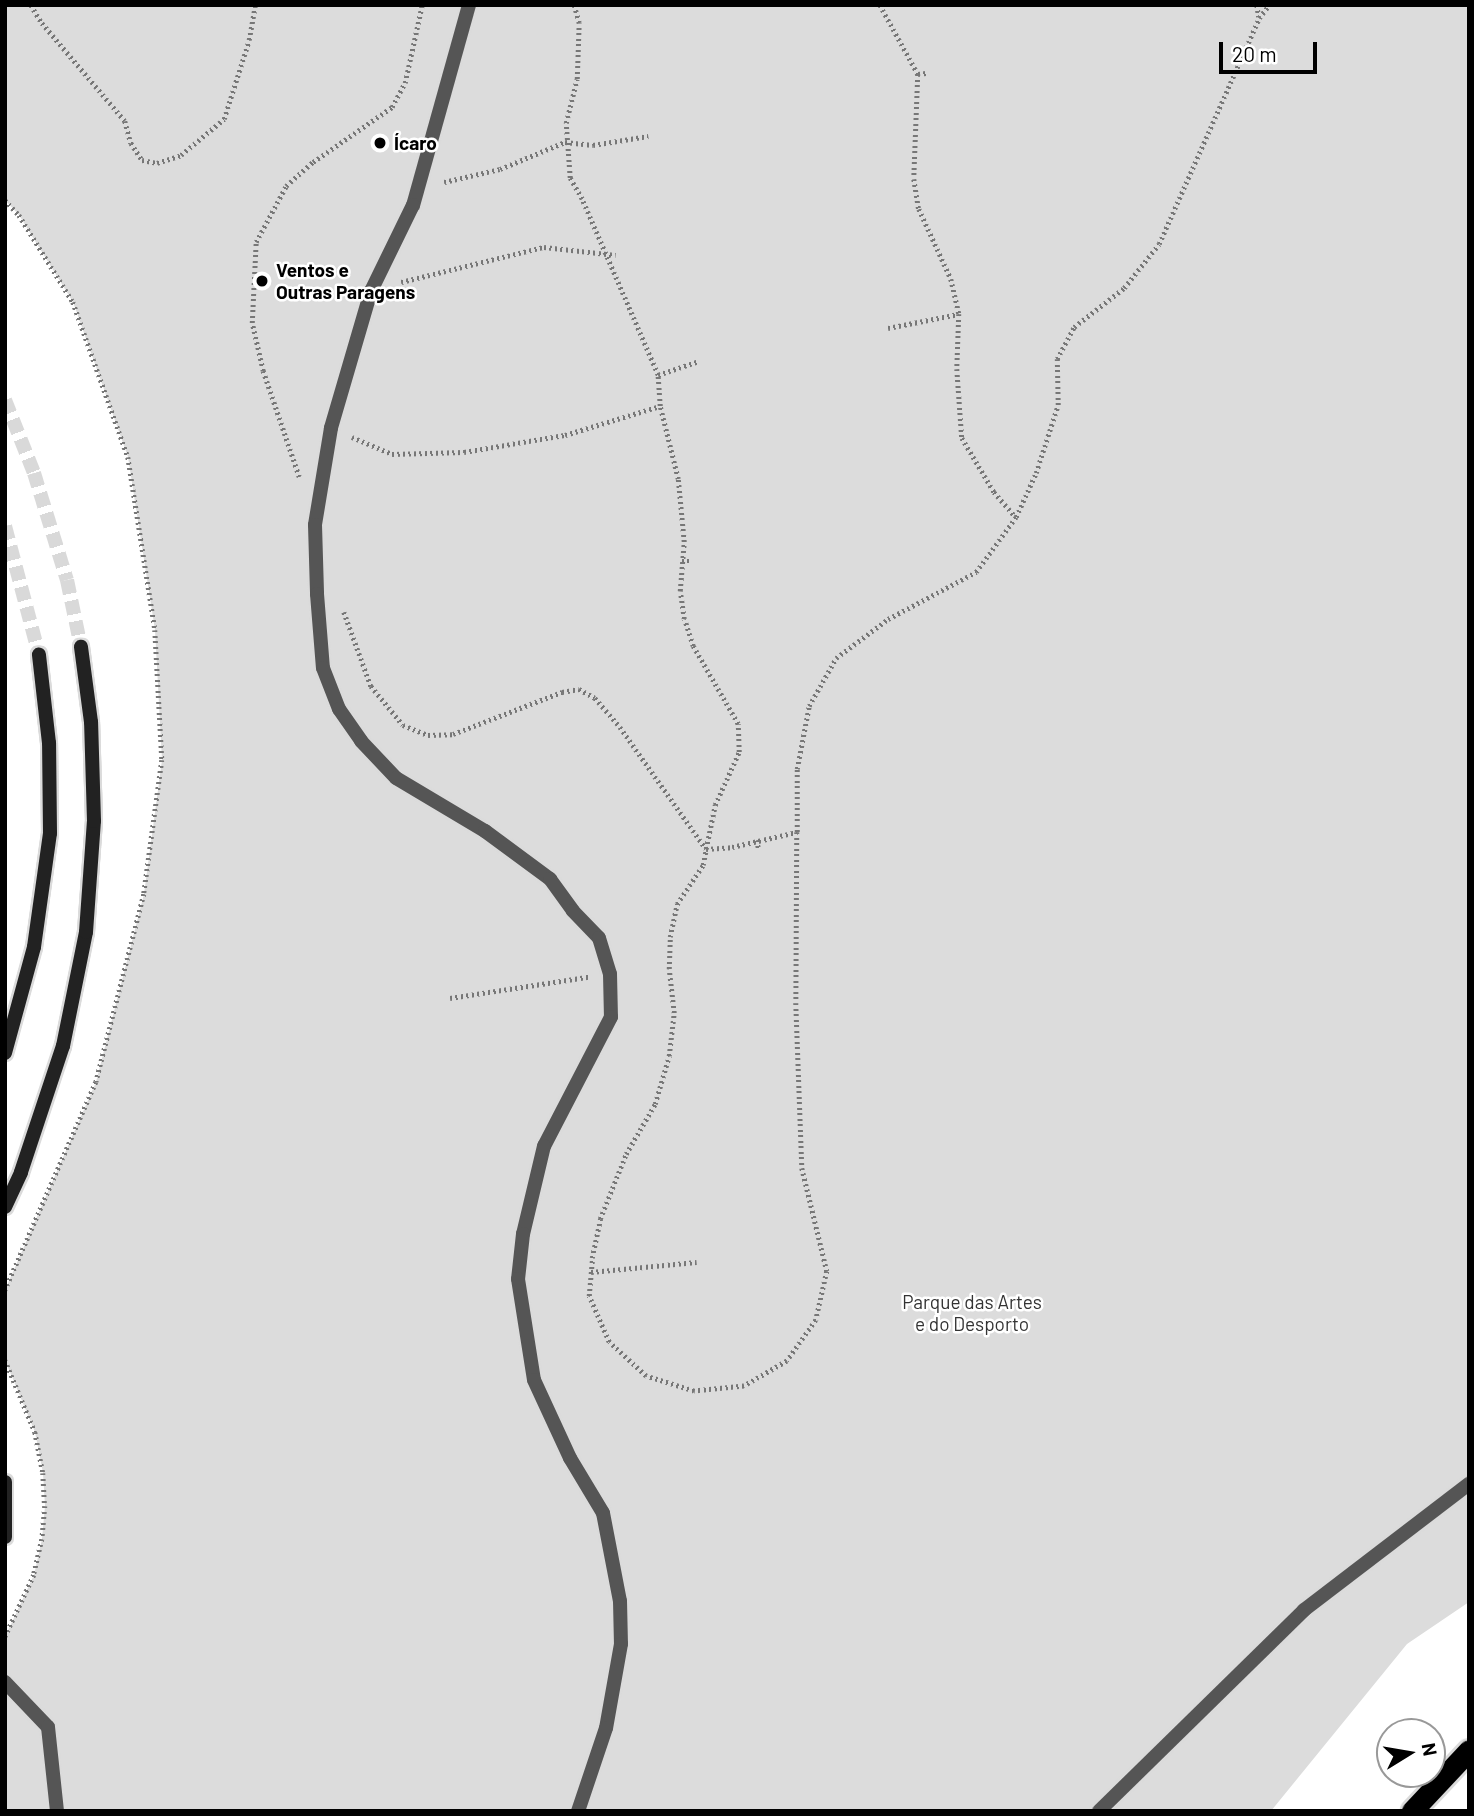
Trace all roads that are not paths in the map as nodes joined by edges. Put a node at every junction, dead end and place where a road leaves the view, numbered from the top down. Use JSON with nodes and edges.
{"nodes":[{"id":1,"x":469,"y":5,"type":"edge"},
{"id":2,"x":81,"y":647,"type":"tunnel mouth"},
{"id":3,"x":40,"y":655,"type":"tunnel mouth"},
{"id":4,"x":5,"y":1053,"type":"edge"},
{"id":5,"x":5,"y":1207,"type":"edge"},
{"id":6,"x":5,"y":1482,"type":"edge"},
{"id":7,"x":1469,"y":1484,"type":"edge"},
{"id":8,"x":5,"y":1537,"type":"edge"},
{"id":9,"x":5,"y":1682,"type":"edge"},
{"id":10,"x":1469,"y":1750,"type":"edge"},
{"id":11,"x":57,"y":1811,"type":"edge"},
{"id":12,"x":578,"y":1811,"type":"edge"},
{"id":13,"x":1099,"y":1811,"type":"edge"},
{"id":14,"x":1412,"y":1811,"type":"edge"}],
"edges":[{"from":1,"to":12,"type":"street"},
{"from":2,"to":5,"type":"main road"},
{"from":3,"to":4,"type":"main road"},
{"from":6,"to":8,"type":"main road"},
{"from":7,"to":13,"type":"street"},
{"from":9,"to":11,"type":"street"},
{"from":10,"to":14,"type":"highway"}]}
